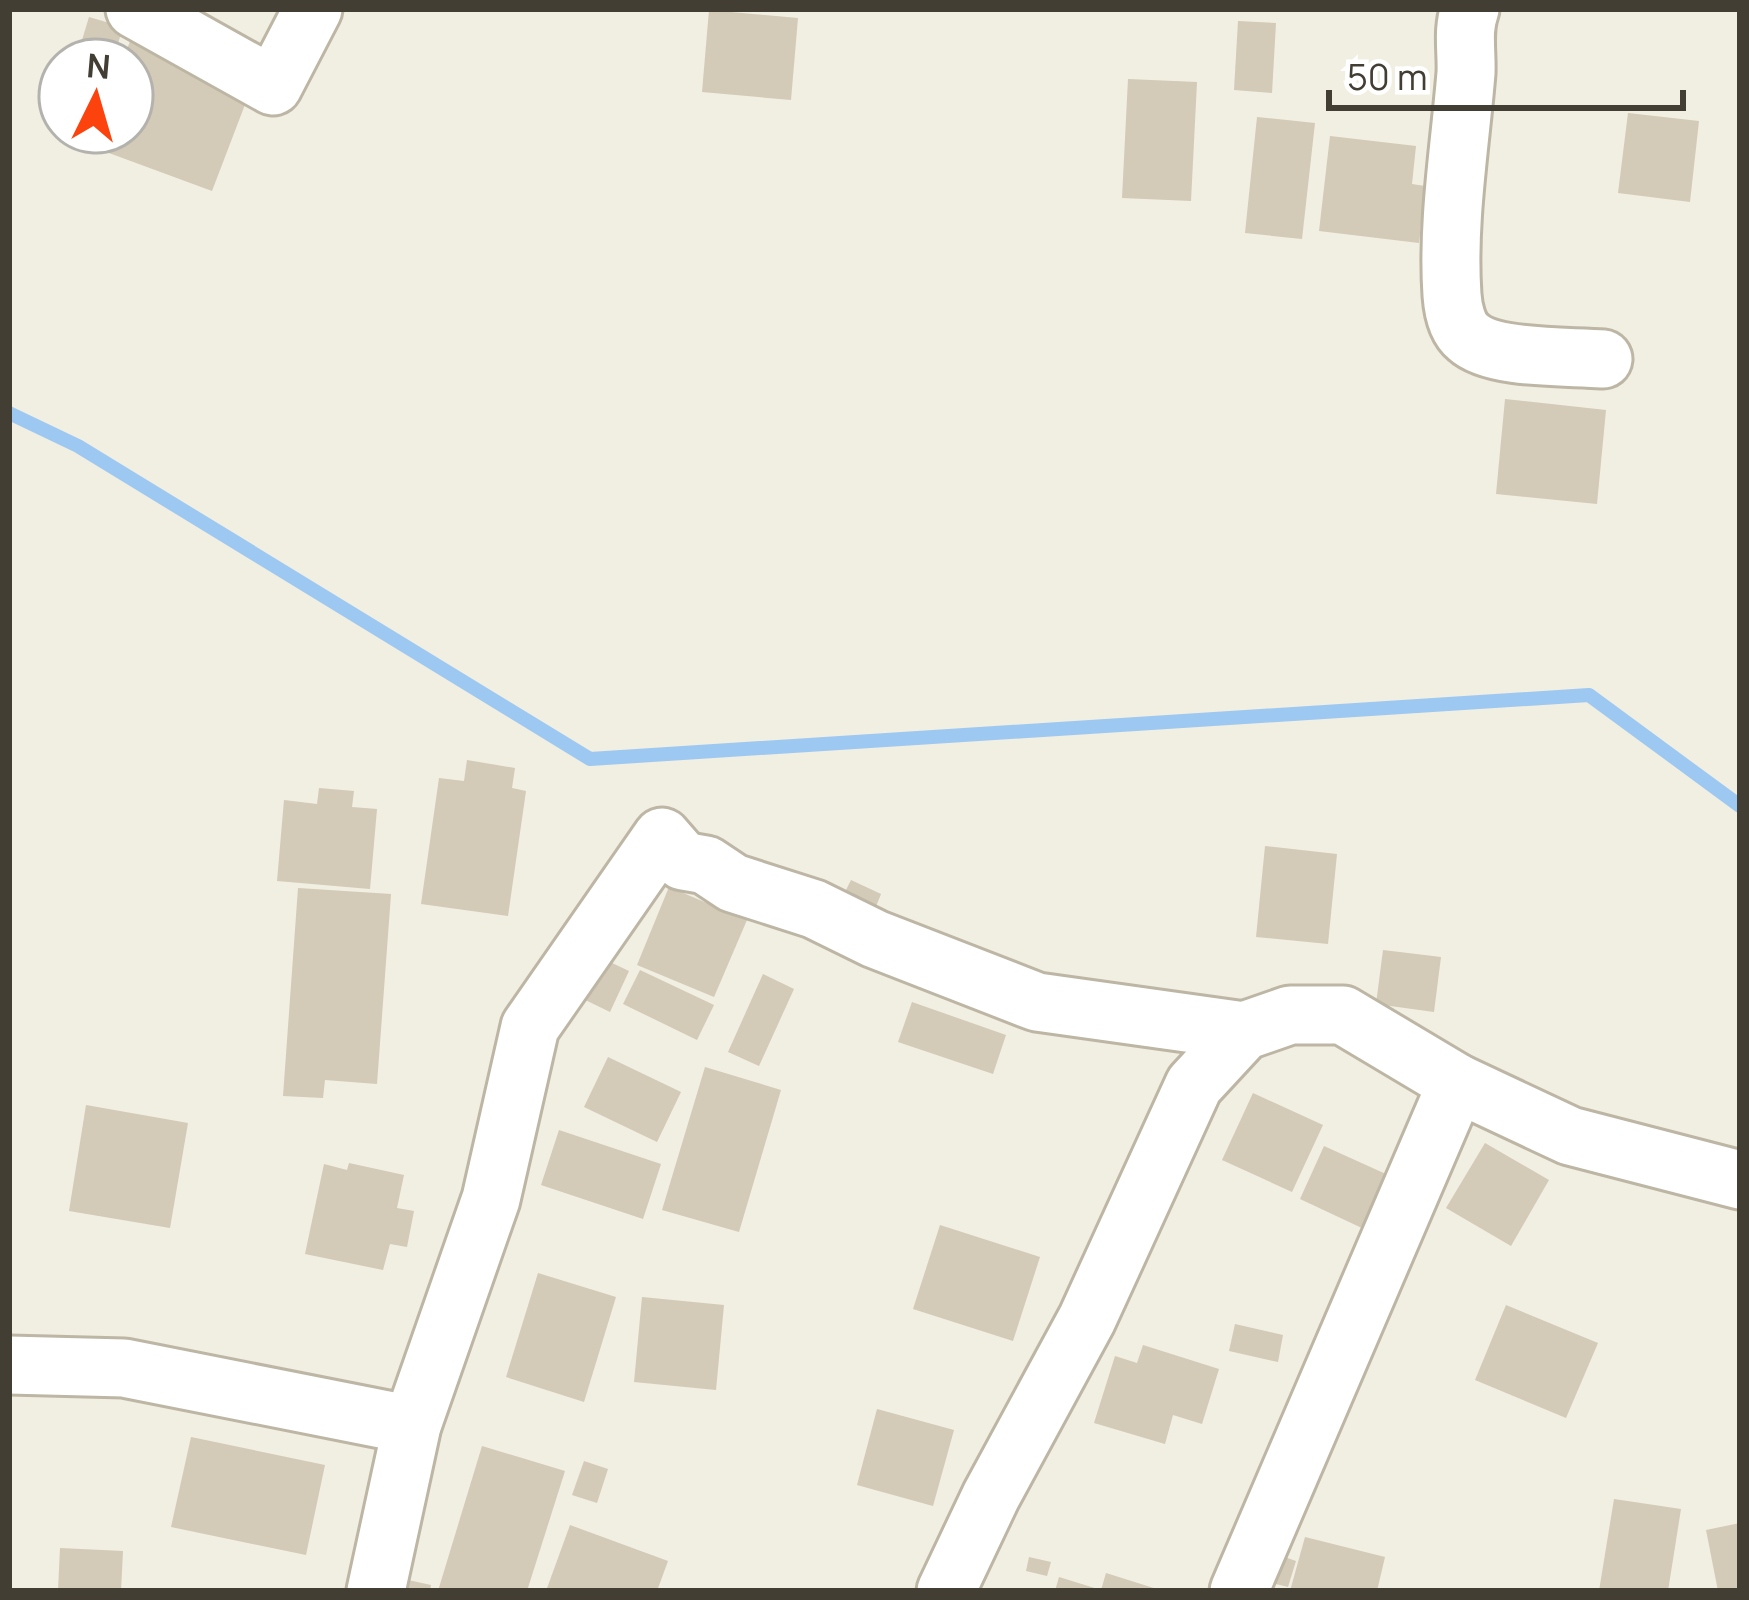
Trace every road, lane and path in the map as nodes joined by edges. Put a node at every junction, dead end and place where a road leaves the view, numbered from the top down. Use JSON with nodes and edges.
{"nodes":[{"id":1,"x":135,"y":9,"type":"edge"},
{"id":2,"x":313,"y":9,"type":"edge"},
{"id":3,"x":1470,"y":9,"type":"edge"},
{"id":4,"x":1603,"y":359,"type":"dead end"},
{"id":5,"x":1244,"y":1031,"type":"junction"},
{"id":6,"x":1457,"y":1083,"type":"junction"},
{"id":7,"x":1740,"y":1180,"type":"edge"},
{"id":8,"x":9,"y":1364,"type":"edge"},
{"id":9,"x":412,"y":1425,"type":"junction"},
{"id":10,"x":376,"y":1591,"type":"edge"},
{"id":11,"x":946,"y":1591,"type":"edge"},
{"id":12,"x":1239,"y":1591,"type":"edge"}],
"edges":[{"from":1,"to":2,"type":"street"},
{"from":3,"to":4,"type":"street"},
{"from":5,"to":6,"type":"street"},
{"from":5,"to":9,"type":"street"},
{"from":5,"to":11,"type":"street"},
{"from":6,"to":7,"type":"street"},
{"from":6,"to":12,"type":"street"},
{"from":8,"to":9,"type":"street"},
{"from":9,"to":10,"type":"street"}]}
